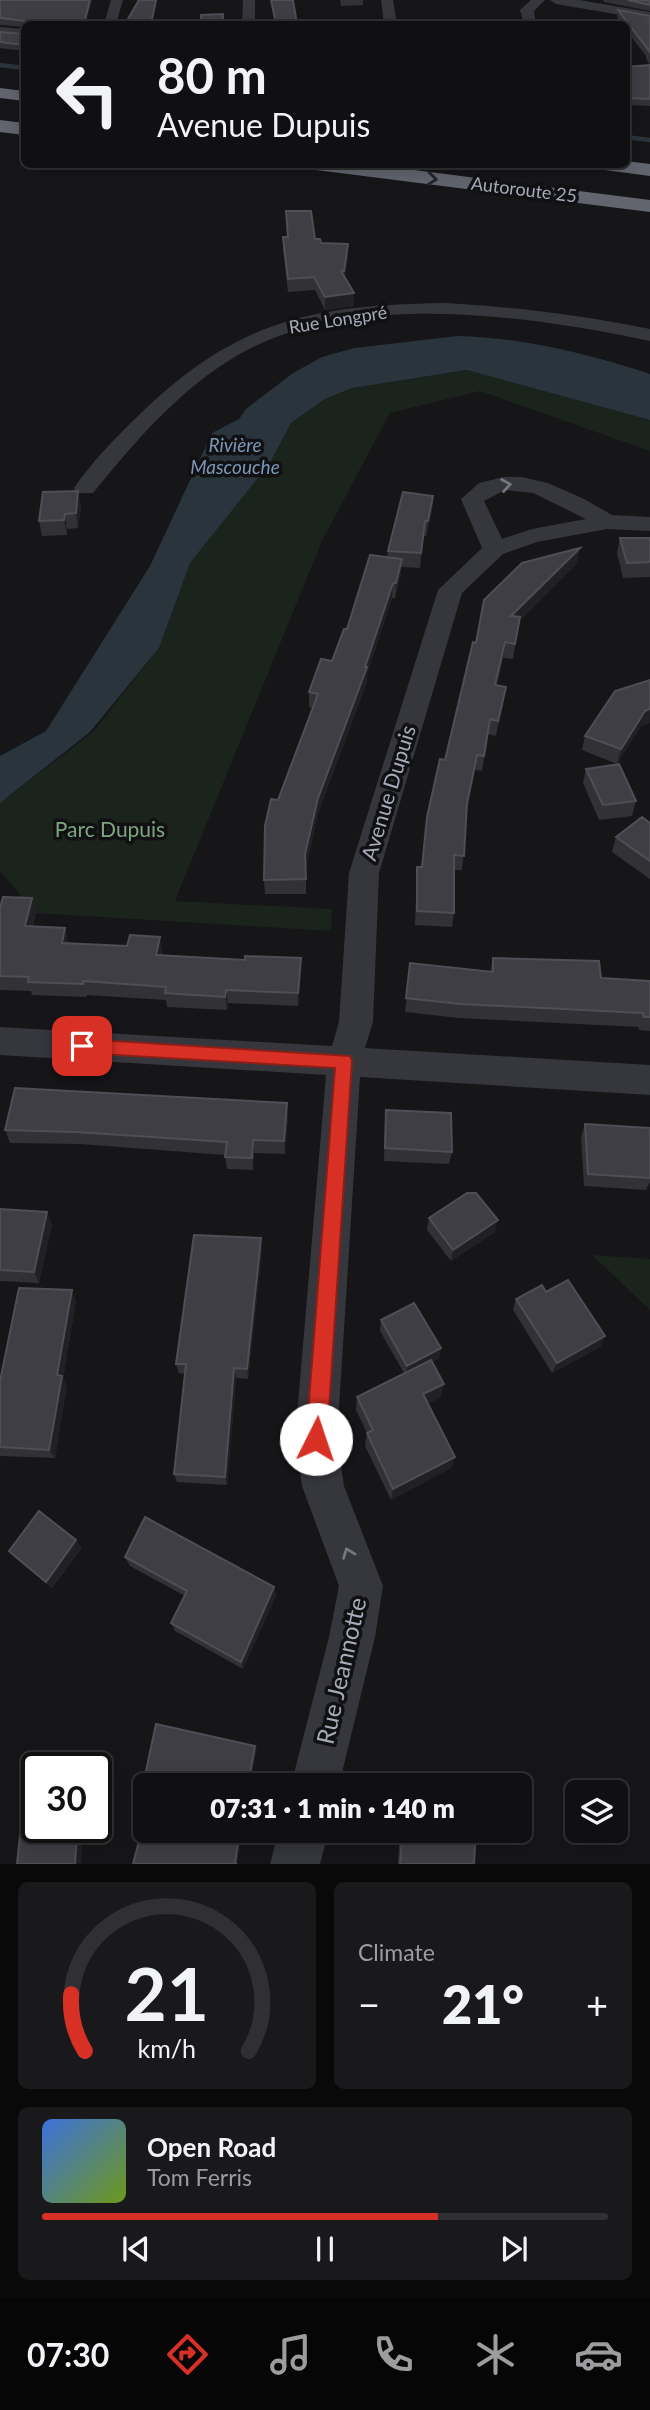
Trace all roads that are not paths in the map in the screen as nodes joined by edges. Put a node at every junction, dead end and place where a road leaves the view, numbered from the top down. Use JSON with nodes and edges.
{"nodes":[{"id":1,"x":117,"y":0,"type":"edge"},
{"id":2,"x":249,"y":0,"type":"edge"},
{"id":3,"x":387,"y":0,"type":"edge"},
{"id":4,"x":539,"y":0,"type":"edge"},
{"id":5,"x":556,"y":0,"type":"edge"},
{"id":6,"x":650,"y":16,"type":"edge"},
{"id":7,"x":111,"y":21,"type":"edge"},
{"id":8,"x":249,"y":21,"type":"edge"},
{"id":9,"x":390,"y":21,"type":"edge"},
{"id":10,"x":529,"y":21,"type":"edge"},
{"id":11,"x":0,"y":31,"type":"edge"},
{"id":12,"x":21,"y":33,"type":"edge"},
{"id":13,"x":0,"y":93,"type":"edge"},
{"id":14,"x":21,"y":96,"type":"edge"},
{"id":15,"x":0,"y":126,"type":"edge"},
{"id":16,"x":21,"y":129,"type":"edge"},
{"id":17,"x":630,"y":167,"type":"edge"},
{"id":18,"x":348,"y":168,"type":"edge"},
{"id":19,"x":650,"y":170,"type":"edge"},
{"id":20,"x":650,"y":206,"type":"edge"},
{"id":21,"x":650,"y":335,"type":"edge"},
{"id":22,"x":85,"y":488,"type":"dead end"},
{"id":23,"x":607,"y":522,"type":"junction"},
{"id":24,"x":650,"y":524,"type":"edge"},
{"id":25,"x":495,"y":549,"type":"junction"},
{"id":26,"x":0,"y":1041,"type":"edge"},
{"id":27,"x":344,"y":1061,"type":"junction"},
{"id":28,"x":650,"y":1080,"type":"edge"},
{"id":29,"x":318,"y":1773,"type":"edge"},
{"id":30,"x":301,"y":1843,"type":"edge"},
{"id":31,"x":295,"y":1864,"type":"edge"}],
"edges":[{"from":1,"to":7,"type":"street"},
{"from":2,"to":8,"type":"street"},
{"from":3,"to":9,"type":"street"},
{"from":4,"to":10,"type":"street"},
{"from":5,"to":6,"type":"street"},
{"from":11,"to":12,"type":"street"},
{"from":13,"to":14,"type":"highway"},
{"from":15,"to":16,"type":"highway"},
{"from":17,"to":19,"type":"highway"},
{"from":18,"to":20,"type":"highway","name":"Autoroute 25","one_way":true},
{"from":21,"to":22,"type":"street","name":"Rue Longpré"},
{"from":23,"to":24,"type":"street","name":"Avenue Dupuis"},
{"from":23,"to":25,"type":"street","name":"Avenue Dupuis"},
{"from":25,"to":23,"type":"street","name":"Avenue Dupuis","one_way":true},
{"from":25,"to":27,"type":"street","name":"Avenue Dupuis"},
{"from":26,"to":27,"type":"street"},
{"from":27,"to":28,"type":"street"},
{"from":29,"to":27,"type":"street","name":"Rue Jeannotte","one_way":true},
{"from":30,"to":31,"type":"street"}]}
